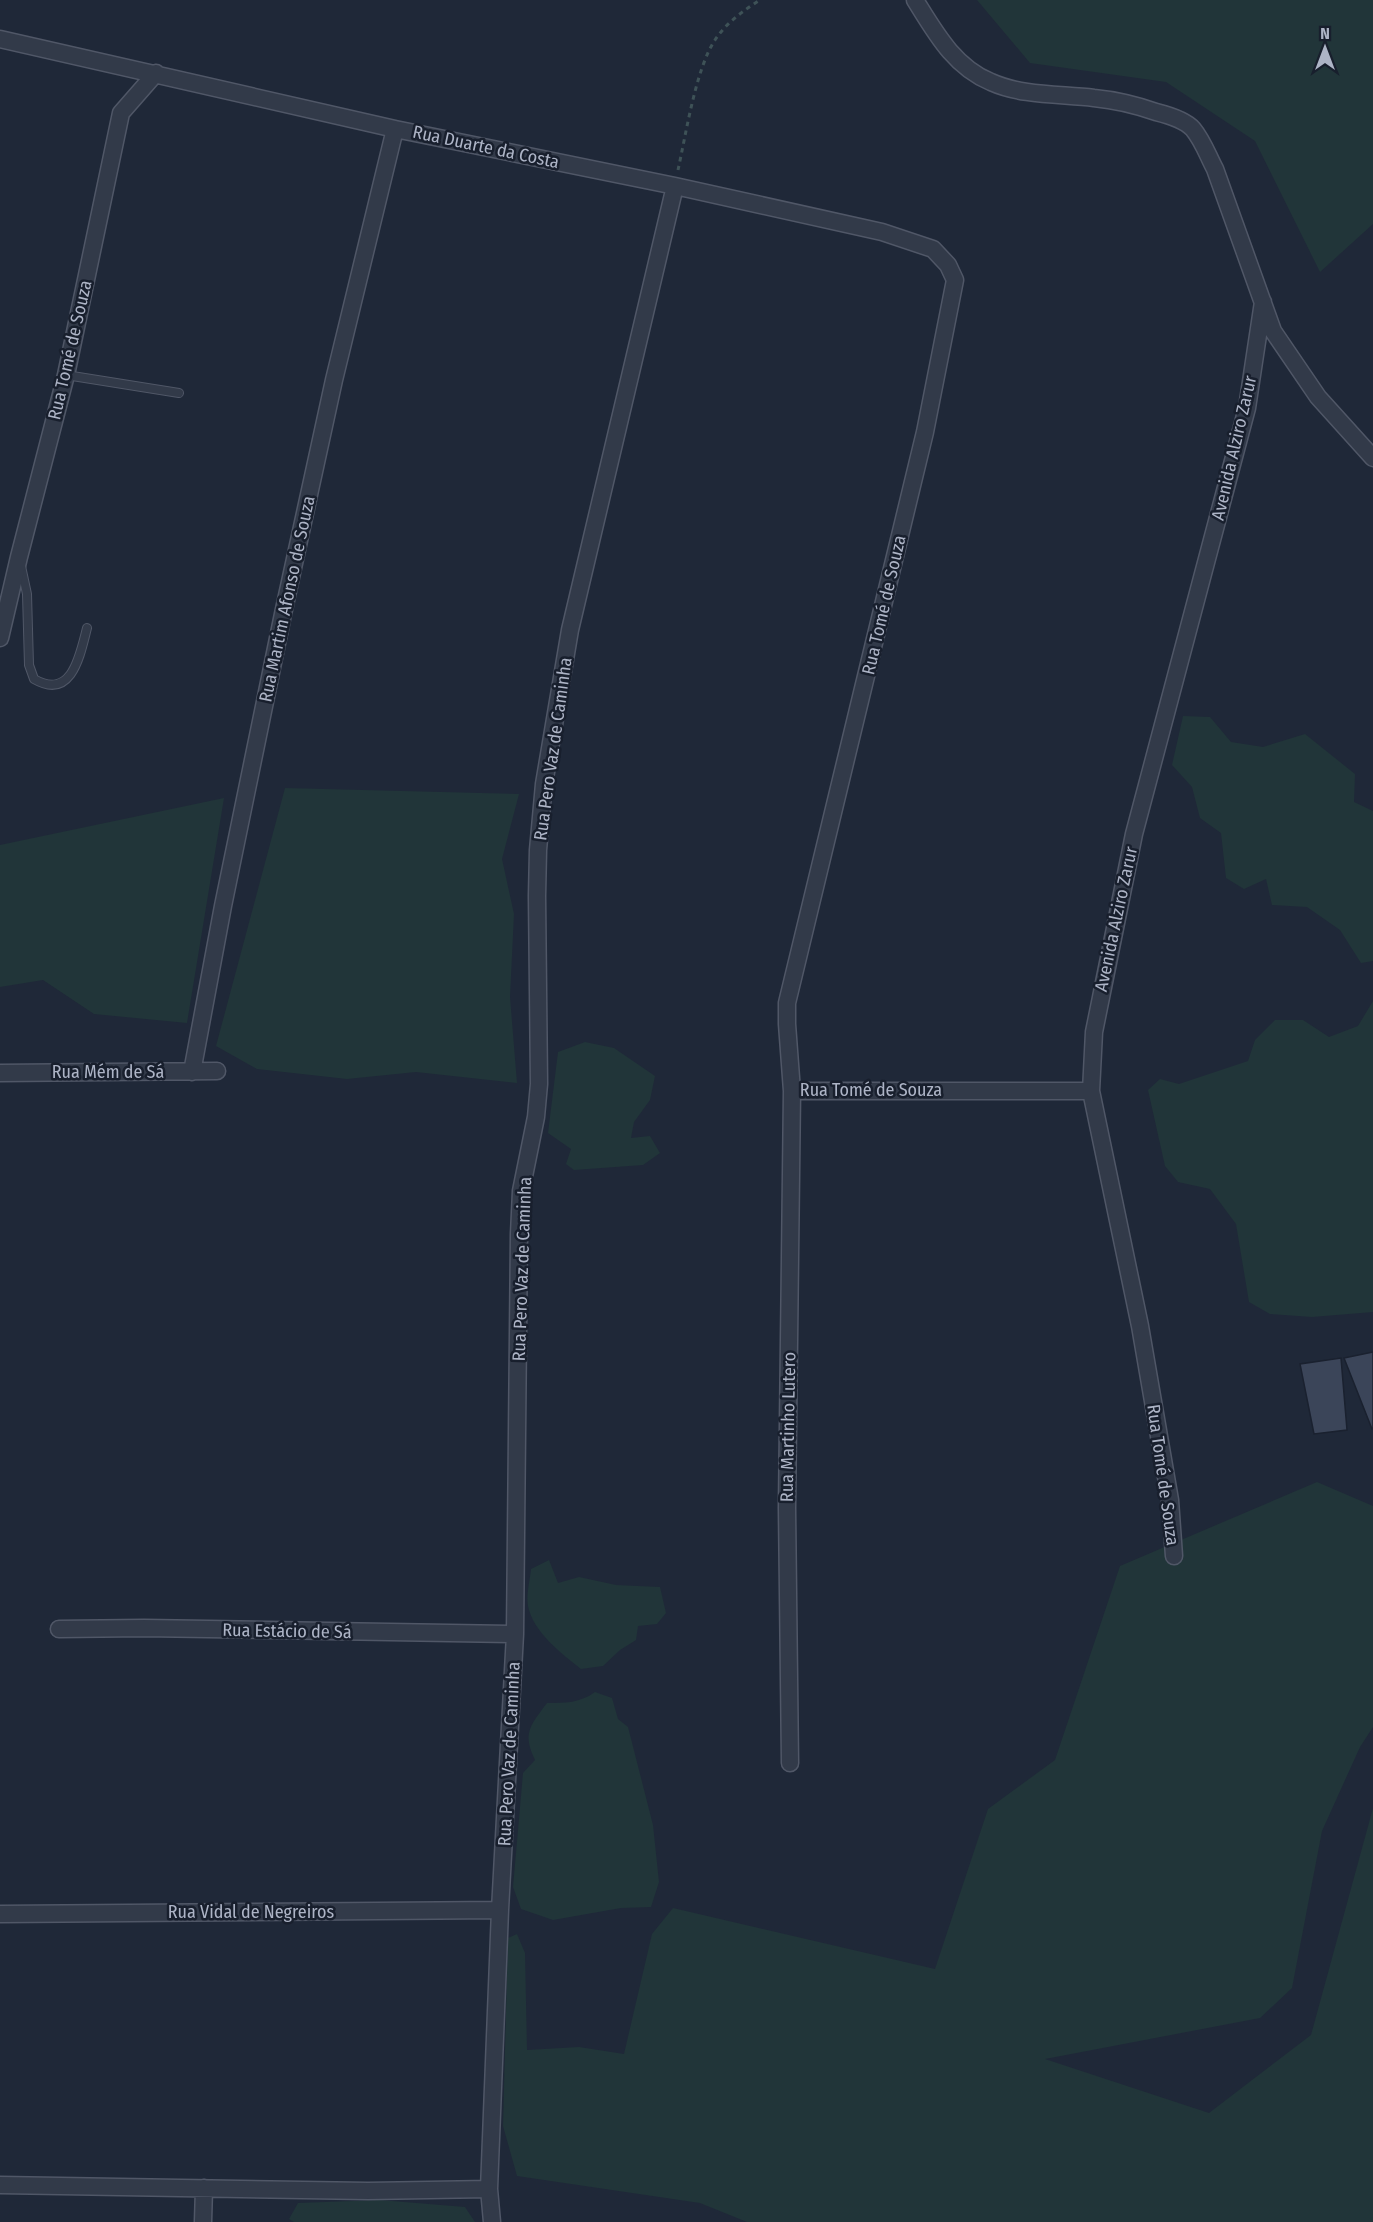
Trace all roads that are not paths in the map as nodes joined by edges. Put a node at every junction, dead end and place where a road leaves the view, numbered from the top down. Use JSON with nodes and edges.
{"nodes":[{"id":1,"x":915,"y":0,"type":"edge"},
{"id":2,"x":0,"y":39,"type":"edge"},
{"id":3,"x":156,"y":73,"type":"junction"},
{"id":4,"x":395,"y":129,"type":"junction"},
{"id":5,"x":675,"y":186,"type":"junction"},
{"id":6,"x":955,"y":280,"type":"joint"},
{"id":7,"x":1263,"y":302,"type":"junction"},
{"id":8,"x":66,"y":375,"type":"junction"},
{"id":9,"x":179,"y":393,"type":"dead end"},
{"id":10,"x":1373,"y":458,"type":"edge"},
{"id":11,"x":19,"y":557,"type":"junction"},
{"id":12,"x":87,"y":628,"type":"dead end"},
{"id":13,"x":0,"y":638,"type":"edge"},
{"id":14,"x":217,"y":1071,"type":"dead end"},
{"id":15,"x":192,"y":1072,"type":"junction"},
{"id":16,"x":0,"y":1073,"type":"edge"},
{"id":17,"x":792,"y":1091,"type":"junction"},
{"id":18,"x":1091,"y":1091,"type":"junction"},
{"id":19,"x":1174,"y":1556,"type":"dead end"},
{"id":20,"x":60,"y":1629,"type":"dead end"},
{"id":21,"x":515,"y":1634,"type":"junction"},
{"id":22,"x":790,"y":1763,"type":"dead end"},
{"id":23,"x":500,"y":1910,"type":"junction"},
{"id":24,"x":1,"y":1914,"type":"edge"},
{"id":25,"x":0,"y":2185,"type":"edge"},
{"id":26,"x":204,"y":2188,"type":"junction"},
{"id":27,"x":489,"y":2189,"type":"junction"},
{"id":28,"x":203,"y":2222,"type":"edge"},
{"id":29,"x":492,"y":2222,"type":"edge"}],
"edges":[{"from":1,"to":7,"type":"street","name":"Avenida Alziro Zarur"},
{"from":2,"to":3,"type":"street","name":"Rua Duarte da Costa"},
{"from":3,"to":4,"type":"street","name":"Rua Duarte da Costa"},
{"from":3,"to":8,"type":"street","name":"Rua Tomé de Souza"},
{"from":4,"to":5,"type":"street","name":"Rua Duarte da Costa"},
{"from":4,"to":15,"type":"street","name":"Rua Martim Afonso de Souza"},
{"from":5,"to":6,"type":"street","name":"Rua Duarte da Costa"},
{"from":5,"to":21,"type":"street","name":"Rua Pero Vaz de Caminha"},
{"from":6,"to":17,"type":"street","name":"Rua Tomé de Souza"},
{"from":7,"to":10,"type":"street"},
{"from":7,"to":18,"type":"street","name":"Avenida Alziro Zarur"},
{"from":8,"to":9,"type":"lane"},
{"from":8,"to":11,"type":"street","name":"Rua Tomé de Souza"},
{"from":11,"to":12,"type":"lane"},
{"from":11,"to":13,"type":"street","name":"Rua Tomé de Souza"},
{"from":14,"to":15,"type":"street","name":"Rua Mém de Sá"},
{"from":15,"to":16,"type":"street","name":"Rua Mém de Sá"},
{"from":17,"to":18,"type":"street","name":"Rua Tomé de Souza"},
{"from":17,"to":22,"type":"street","name":"Rua Martinho Lutero"},
{"from":18,"to":19,"type":"street","name":"Rua Tomé de Souza"},
{"from":20,"to":21,"type":"street","name":"Rua Estácio de Sá"},
{"from":21,"to":23,"type":"street","name":"Rua Pero Vaz de Caminha"},
{"from":23,"to":24,"type":"street","name":"Rua Vidal de Negreiros"},
{"from":23,"to":27,"type":"street","name":"Rua Pero Vaz de Caminha"},
{"from":25,"to":26,"type":"street"},
{"from":26,"to":27,"type":"street"},
{"from":26,"to":28,"type":"street"},
{"from":27,"to":29,"type":"street","name":"Rua Pero Vaz de Caminha"}]}
